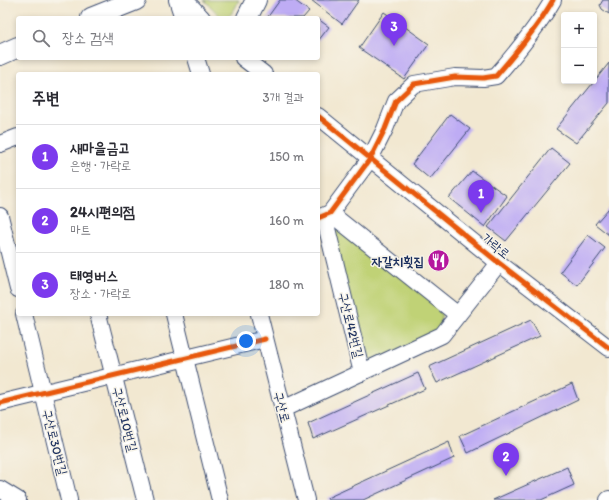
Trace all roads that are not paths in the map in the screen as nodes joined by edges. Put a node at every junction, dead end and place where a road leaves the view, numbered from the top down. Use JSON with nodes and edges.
{"nodes":[{"id":1,"x":136,"y":0,"type":"edge"},
{"id":2,"x":177,"y":0,"type":"edge"},
{"id":3,"x":185,"y":0,"type":"edge"},
{"id":4,"x":256,"y":0,"type":"edge"},
{"id":5,"x":553,"y":0,"type":"edge"},
{"id":6,"x":102,"y":12,"type":"edge"},
{"id":7,"x":182,"y":16,"type":"edge"},
{"id":8,"x":200,"y":16,"type":"edge"},
{"id":9,"x":248,"y":16,"type":"edge"},
{"id":10,"x":16,"y":48,"type":"edge"},
{"id":11,"x":0,"y":55,"type":"edge"},
{"id":12,"x":197,"y":60,"type":"edge"},
{"id":13,"x":246,"y":60,"type":"edge"},
{"id":14,"x":200,"y":72,"type":"edge"},
{"id":15,"x":261,"y":72,"type":"edge"},
{"id":16,"x":320,"y":118,"type":"edge"},
{"id":17,"x":16,"y":138,"type":"edge"},
{"id":18,"x":0,"y":144,"type":"edge"},
{"id":19,"x":370,"y":159,"type":"junction"},
{"id":20,"x":0,"y":216,"type":"edge"},
{"id":21,"x":324,"y":216,"type":"edge"},
{"id":22,"x":499,"y":263,"type":"junction"},
{"id":23,"x":16,"y":281,"type":"edge"},
{"id":24,"x":458,"y":315,"type":"junction"},
{"id":25,"x":25,"y":316,"type":"edge"},
{"id":26,"x":99,"y":316,"type":"edge"},
{"id":27,"x":175,"y":316,"type":"edge"},
{"id":28,"x":259,"y":316,"type":"edge"},
{"id":29,"x":265,"y":339,"type":"junction"},
{"id":30,"x":609,"y":348,"type":"edge"},
{"id":31,"x":185,"y":357,"type":"junction"},
{"id":32,"x":362,"y":373,"type":"junction"},
{"id":33,"x":114,"y":375,"type":"junction"},
{"id":34,"x":44,"y":393,"type":"junction"},
{"id":35,"x":0,"y":403,"type":"edge"},
{"id":36,"x":283,"y":409,"type":"junction"},
{"id":37,"x":0,"y":489,"type":"edge"},
{"id":38,"x":18,"y":500,"type":"edge"},
{"id":39,"x":69,"y":500,"type":"edge"},
{"id":40,"x":145,"y":500,"type":"edge"},
{"id":41,"x":220,"y":500,"type":"edge"},
{"id":42,"x":306,"y":500,"type":"edge"}],
"edges":[{"from":1,"to":6,"type":"main road"},
{"from":2,"to":7,"type":"street"},
{"from":3,"to":8,"type":"street"},
{"from":4,"to":9,"type":"main road"},
{"from":5,"to":19,"type":"street"},
{"from":10,"to":11,"type":"main road"},
{"from":12,"to":14,"type":"street"},
{"from":13,"to":15,"type":"street"},
{"from":16,"to":19,"type":"street","name":"가락로"},
{"from":17,"to":18,"type":"street"},
{"from":19,"to":21,"type":"street"},
{"from":19,"to":22,"type":"street","name":"가락로"},
{"from":20,"to":23,"type":"street"},
{"from":21,"to":24,"type":"street"},
{"from":21,"to":32,"type":"street","name":"구산로42번길"},
{"from":22,"to":24,"type":"street","name":"가락로"},
{"from":22,"to":30,"type":"street","name":"가락로"},
{"from":24,"to":32,"type":"street","name":"가락로"},
{"from":25,"to":34,"type":"street","name":"구산로30번길"},
{"from":26,"to":33,"type":"street","name":"구산로10번길"},
{"from":27,"to":31,"type":"street"},
{"from":28,"to":29,"type":"street","name":"구산로"},
{"from":29,"to":31,"type":"street"},
{"from":29,"to":36,"type":"street","name":"구산로"},
{"from":31,"to":33,"type":"street"},
{"from":31,"to":41,"type":"street"},
{"from":32,"to":36,"type":"street","name":"구산로42번길"},
{"from":33,"to":34,"type":"street"},
{"from":33,"to":40,"type":"street","name":"구산로10번길"},
{"from":34,"to":35,"type":"street"},
{"from":34,"to":39,"type":"street","name":"구산로30번길"},
{"from":36,"to":42,"type":"street","name":"구산로"},
{"from":37,"to":38,"type":"street"}]}
